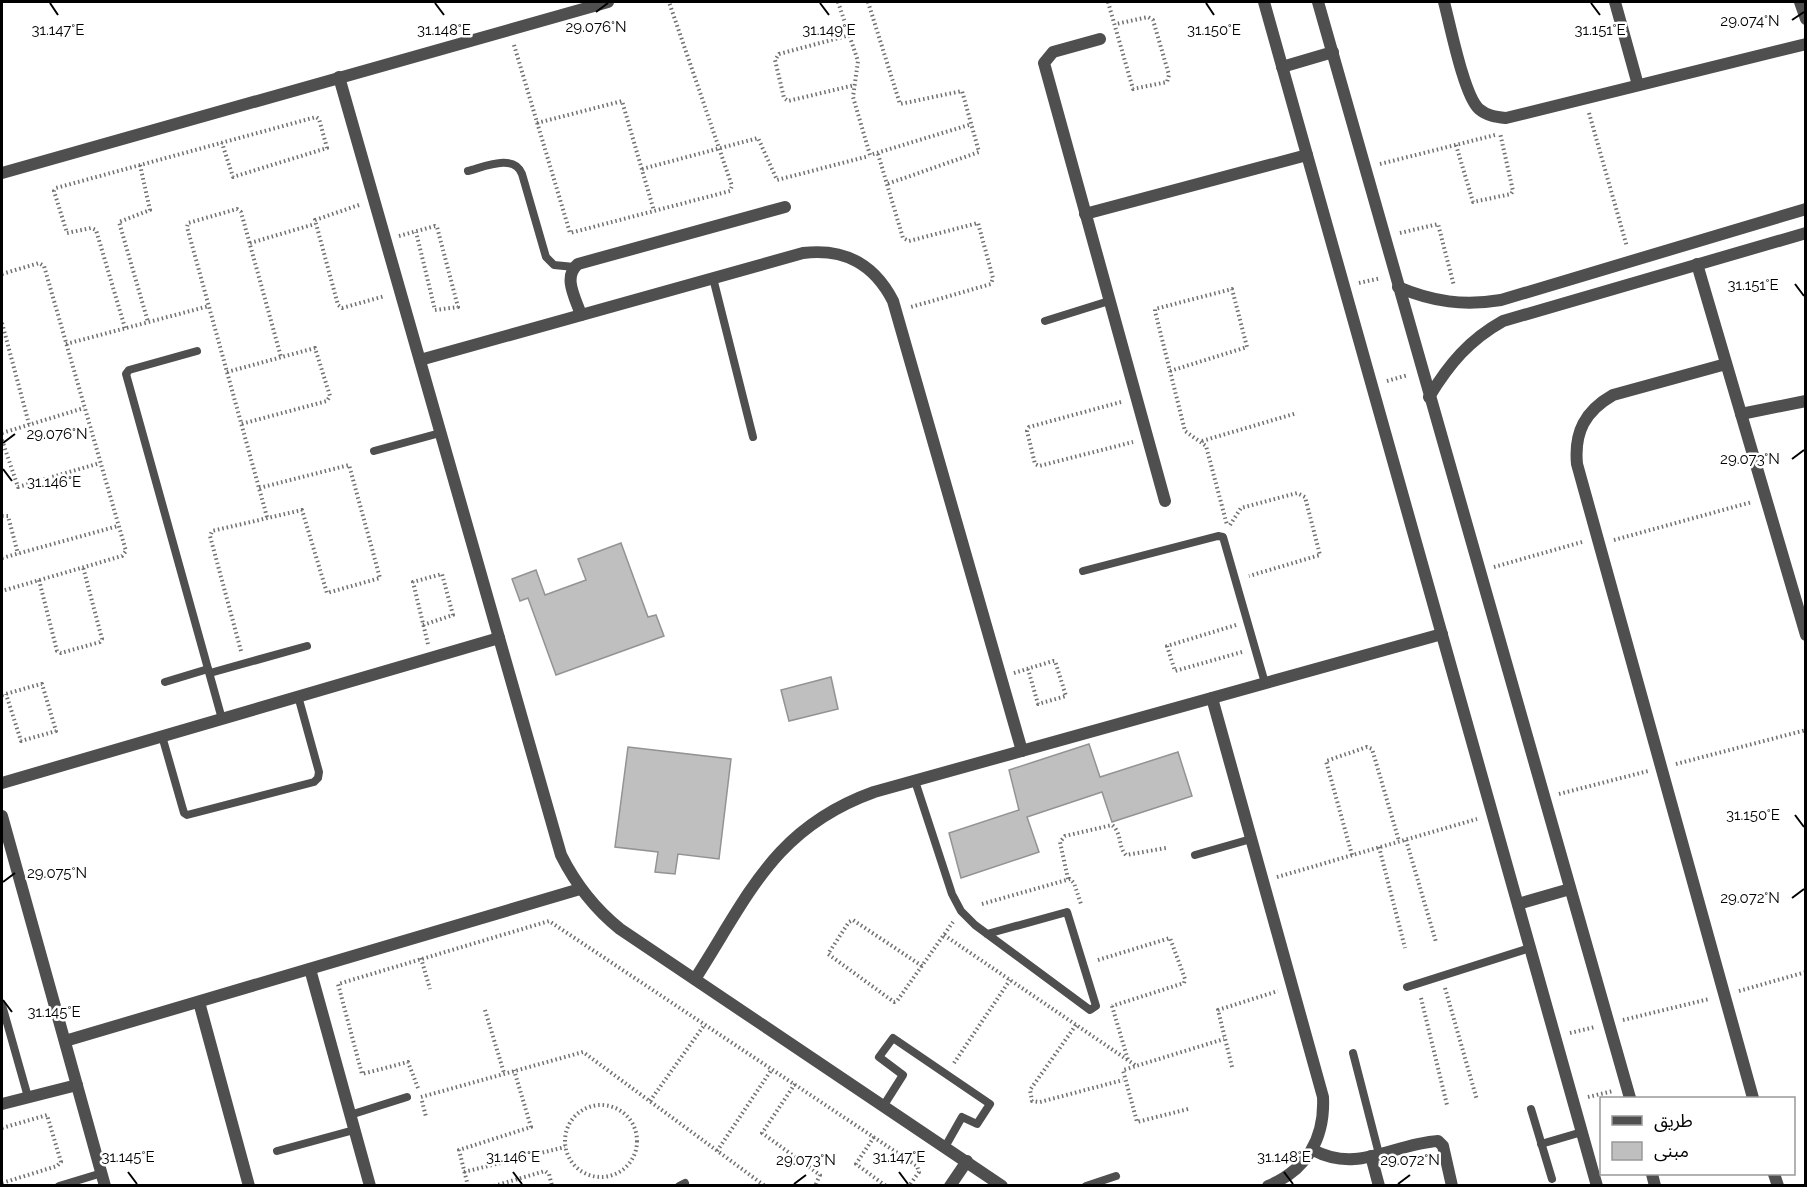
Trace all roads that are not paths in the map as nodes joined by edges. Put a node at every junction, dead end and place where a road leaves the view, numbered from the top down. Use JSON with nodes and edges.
{"nodes":[{"id":1,"x":608,"y":2,"type":"edge"},
{"id":2,"x":1264,"y":2,"type":"edge"},
{"id":3,"x":1318,"y":2,"type":"edge"},
{"id":4,"x":1444,"y":2,"type":"edge"},
{"id":5,"x":1615,"y":2,"type":"edge"},
{"id":6,"x":1800,"y":2,"type":"edge"},
{"id":7,"x":1806,"y":19,"type":"edge"},
{"id":8,"x":1100,"y":39,"type":"dead end"},
{"id":9,"x":1806,"y":44,"type":"edge"},
{"id":10,"x":1333,"y":52,"type":"junction"},
{"id":11,"x":1282,"y":67,"type":"junction"},
{"id":12,"x":339,"y":77,"type":"junction"},
{"id":13,"x":1638,"y":85,"type":"junction"},
{"id":14,"x":1307,"y":155,"type":"junction"},
{"id":15,"x":468,"y":171,"type":"dead end"},
{"id":16,"x":2,"y":173,"type":"edge"},
{"id":17,"x":785,"y":207,"type":"dead end"},
{"id":18,"x":1806,"y":209,"type":"edge"},
{"id":19,"x":1086,"y":214,"type":"junction"},
{"id":20,"x":1806,"y":233,"type":"edge"},
{"id":21,"x":1697,"y":264,"type":"junction"},
{"id":22,"x":574,"y":267,"type":"junction"},
{"id":23,"x":713,"y":278,"type":"junction"},
{"id":24,"x":1398,"y":287,"type":"junction"},
{"id":25,"x":1109,"y":301,"type":"junction"},
{"id":26,"x":581,"y":315,"type":"junction"},
{"id":27,"x":1045,"y":321,"type":"dead end"},
{"id":28,"x":197,"y":351,"type":"dead end"},
{"id":29,"x":420,"y":360,"type":"junction"},
{"id":30,"x":1726,"y":364,"type":"junction"},
{"id":31,"x":1429,"y":397,"type":"junction"},
{"id":32,"x":1806,"y":401,"type":"edge"},
{"id":33,"x":1741,"y":414,"type":"junction"},
{"id":34,"x":440,"y":433,"type":"junction"},
{"id":35,"x":753,"y":437,"type":"dead end"},
{"id":36,"x":374,"y":451,"type":"dead end"},
{"id":37,"x":1165,"y":501,"type":"dead end"},
{"id":38,"x":1083,"y":571,"type":"dead end"},
{"id":39,"x":1442,"y":634,"type":"junction"},
{"id":40,"x":1806,"y":634,"type":"edge"},
{"id":41,"x":499,"y":638,"type":"junction"},
{"id":42,"x":307,"y":646,"type":"dead end"},
{"id":43,"x":209,"y":671,"type":"junction"},
{"id":44,"x":165,"y":682,"type":"dead end"},
{"id":45,"x":1265,"y":683,"type":"junction"},
{"id":46,"x":297,"y":696,"type":"junction"},
{"id":47,"x":1212,"y":698,"type":"junction"},
{"id":48,"x":222,"y":719,"type":"junction"},
{"id":49,"x":162,"y":736,"type":"junction"},
{"id":50,"x":1022,"y":751,"type":"junction"},
{"id":51,"x":915,"y":781,"type":"junction"},
{"id":52,"x":2,"y":783,"type":"edge"},
{"id":53,"x":2,"y":816,"type":"edge"},
{"id":54,"x":4,"y":831,"type":"edge"},
{"id":55,"x":1251,"y":839,"type":"junction"},
{"id":56,"x":1195,"y":855,"type":"dead end"},
{"id":57,"x":580,"y":889,"type":"junction"},
{"id":58,"x":1570,"y":889,"type":"junction"},
{"id":59,"x":1518,"y":904,"type":"junction"},
{"id":60,"x":987,"y":934,"type":"junction"},
{"id":61,"x":1530,"y":948,"type":"junction"},
{"id":62,"x":310,"y":969,"type":"junction"},
{"id":63,"x":695,"y":979,"type":"junction"},
{"id":64,"x":1407,"y":987,"type":"dead end"},
{"id":65,"x":199,"y":1002,"type":"junction"},
{"id":66,"x":2,"y":1005,"type":"edge"},
{"id":67,"x":65,"y":1041,"type":"junction"},
{"id":68,"x":1353,"y":1053,"type":"dead end"},
{"id":69,"x":77,"y":1085,"type":"junction"},
{"id":70,"x":1629,"y":1093,"type":"edge"},
{"id":71,"x":27,"y":1097,"type":"junction"},
{"id":72,"x":407,"y":1097,"type":"dead end"},
{"id":73,"x":1753,"y":1097,"type":"edge"},
{"id":74,"x":2,"y":1104,"type":"edge"},
{"id":75,"x":884,"y":1105,"type":"junction"},
{"id":76,"x":1531,"y":1109,"type":"dead end"},
{"id":77,"x":350,"y":1115,"type":"junction"},
{"id":78,"x":354,"y":1130,"type":"junction"},
{"id":79,"x":1582,"y":1132,"type":"junction"},
{"id":80,"x":1541,"y":1144,"type":"junction"},
{"id":81,"x":945,"y":1146,"type":"junction"},
{"id":82,"x":1313,"y":1150,"type":"junction"},
{"id":83,"x":277,"y":1151,"type":"dead end"},
{"id":84,"x":1375,"y":1155,"type":"junction"},
{"id":85,"x":967,"y":1161,"type":"junction"},
{"id":86,"x":102,"y":1173,"type":"junction"},
{"id":87,"x":1116,"y":1176,"type":"dead end"},
{"id":88,"x":1552,"y":1179,"type":"dead end"},
{"id":89,"x":59,"y":1185,"type":"edge"},
{"id":90,"x":105,"y":1185,"type":"edge"},
{"id":91,"x":249,"y":1185,"type":"edge"},
{"id":92,"x":370,"y":1185,"type":"edge"},
{"id":93,"x":950,"y":1185,"type":"edge"},
{"id":94,"x":1002,"y":1185,"type":"edge"},
{"id":95,"x":1086,"y":1185,"type":"edge"},
{"id":96,"x":1268,"y":1185,"type":"edge"},
{"id":97,"x":1379,"y":1185,"type":"edge"},
{"id":98,"x":1452,"y":1185,"type":"edge"},
{"id":99,"x":1597,"y":1185,"type":"edge"}],
"edges":[{"from":1,"to":12,"type":"street"},
{"from":2,"to":11,"type":"street"},
{"from":3,"to":10,"type":"street"},
{"from":4,"to":13,"type":"street"},
{"from":5,"to":13,"type":"street"},
{"from":6,"to":7,"type":"street"},
{"from":8,"to":19,"type":"street"},
{"from":9,"to":13,"type":"street"},
{"from":10,"to":11,"type":"street"},
{"from":10,"to":24,"type":"street"},
{"from":11,"to":14,"type":"street"},
{"from":12,"to":16,"type":"street"},
{"from":12,"to":29,"type":"street"},
{"from":14,"to":19,"type":"street"},
{"from":14,"to":39,"type":"street"},
{"from":15,"to":22,"type":"lane"},
{"from":17,"to":22,"type":"street"},
{"from":18,"to":24,"type":"street"},
{"from":19,"to":25,"type":"street"},
{"from":20,"to":21,"type":"street"},
{"from":21,"to":30,"type":"street"},
{"from":21,"to":31,"type":"street"},
{"from":22,"to":26,"type":"street"},
{"from":23,"to":26,"type":"street"},
{"from":23,"to":35,"type":"lane"},
{"from":23,"to":50,"type":"street"},
{"from":24,"to":31,"type":"street"},
{"from":25,"to":27,"type":"lane"},
{"from":25,"to":37,"type":"street"},
{"from":26,"to":29,"type":"street"},
{"from":28,"to":43,"type":"lane"},
{"from":29,"to":34,"type":"street"},
{"from":30,"to":33,"type":"street"},
{"from":30,"to":73,"type":"street"},
{"from":31,"to":58,"type":"street"},
{"from":32,"to":33,"type":"street"},
{"from":33,"to":40,"type":"street"},
{"from":34,"to":36,"type":"lane"},
{"from":34,"to":41,"type":"street"},
{"from":38,"to":45,"type":"lane"},
{"from":39,"to":45,"type":"street"},
{"from":39,"to":59,"type":"street"},
{"from":41,"to":46,"type":"street"},
{"from":41,"to":57,"type":"street"},
{"from":42,"to":43,"type":"lane"},
{"from":43,"to":44,"type":"lane"},
{"from":43,"to":48,"type":"lane"},
{"from":45,"to":47,"type":"street"},
{"from":46,"to":48,"type":"street"},
{"from":46,"to":49,"type":"lane"},
{"from":47,"to":50,"type":"street"},
{"from":47,"to":55,"type":"street"},
{"from":48,"to":49,"type":"street"},
{"from":49,"to":52,"type":"street"},
{"from":50,"to":51,"type":"street"},
{"from":51,"to":60,"type":"lane"},
{"from":51,"to":63,"type":"street"},
{"from":53,"to":54,"type":"street"},
{"from":54,"to":67,"type":"street"},
{"from":55,"to":56,"type":"lane"},
{"from":55,"to":82,"type":"street"},
{"from":57,"to":62,"type":"street"},
{"from":57,"to":63,"type":"street"},
{"from":58,"to":59,"type":"street"},
{"from":58,"to":70,"type":"street"},
{"from":59,"to":61,"type":"street"},
{"from":60,"to":60,"type":"lane"},
{"from":61,"to":64,"type":"lane"},
{"from":61,"to":79,"type":"street"},
{"from":62,"to":65,"type":"street"},
{"from":62,"to":77,"type":"street"},
{"from":63,"to":75,"type":"street"},
{"from":65,"to":67,"type":"street"},
{"from":65,"to":91,"type":"street"},
{"from":66,"to":71,"type":"lane"},
{"from":67,"to":69,"type":"street"},
{"from":68,"to":84,"type":"lane"},
{"from":69,"to":71,"type":"street"},
{"from":69,"to":86,"type":"street"},
{"from":71,"to":74,"type":"street"},
{"from":72,"to":77,"type":"lane"},
{"from":75,"to":81,"type":"street"},
{"from":75,"to":81,"type":"lane"},
{"from":76,"to":80,"type":"lane"},
{"from":77,"to":78,"type":"street"},
{"from":78,"to":83,"type":"lane"},
{"from":78,"to":92,"type":"street"},
{"from":79,"to":80,"type":"lane"},
{"from":79,"to":99,"type":"street"},
{"from":80,"to":88,"type":"lane"},
{"from":81,"to":85,"type":"street"},
{"from":82,"to":84,"type":"street"},
{"from":82,"to":96,"type":"street"},
{"from":84,"to":97,"type":"street"},
{"from":84,"to":98,"type":"street"},
{"from":85,"to":93,"type":"street"},
{"from":85,"to":94,"type":"street"},
{"from":86,"to":89,"type":"lane"},
{"from":86,"to":90,"type":"street"},
{"from":87,"to":95,"type":"lane"}]}
